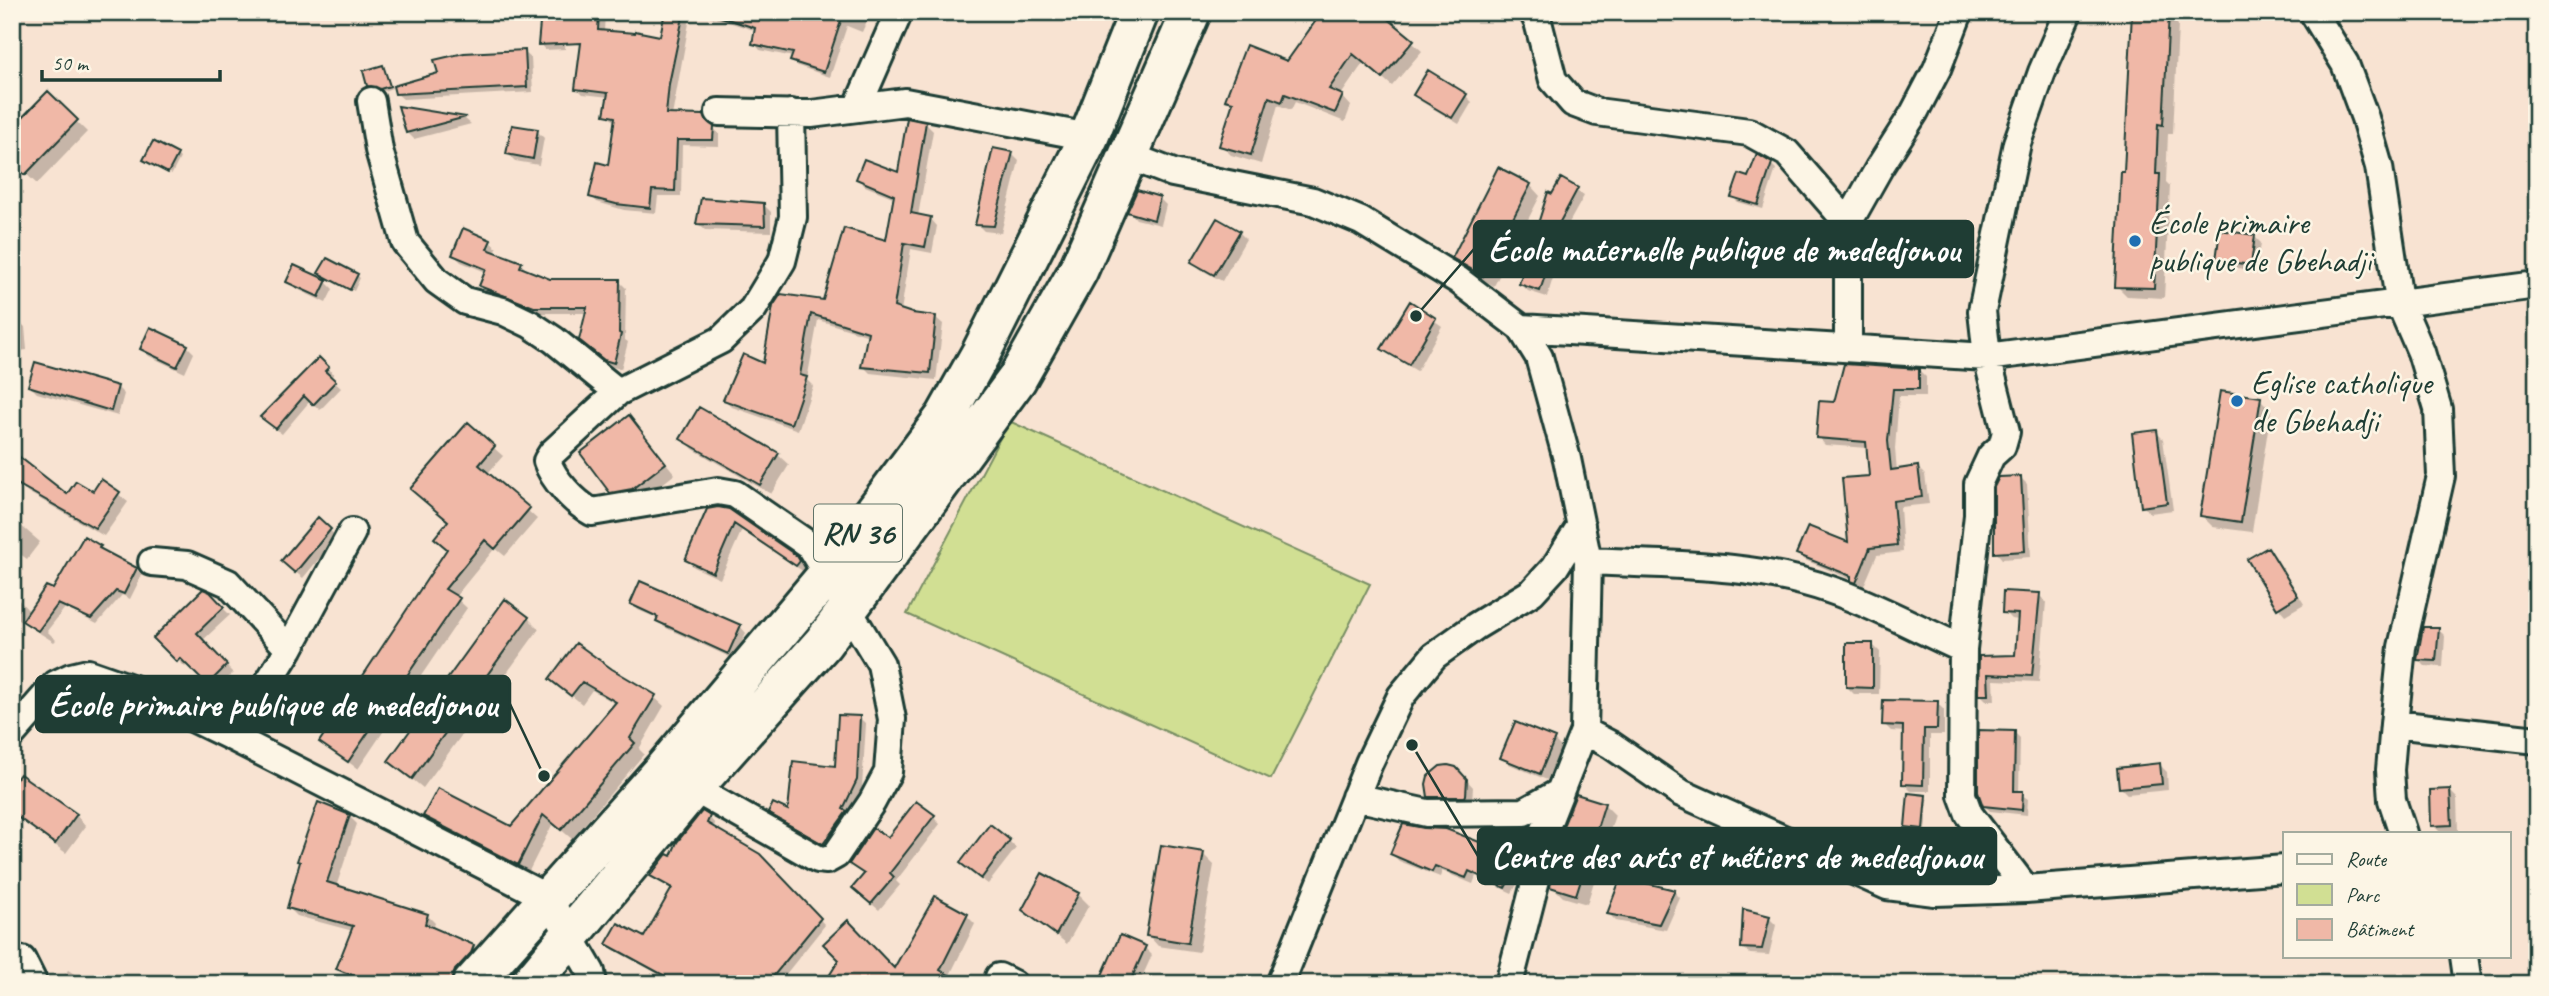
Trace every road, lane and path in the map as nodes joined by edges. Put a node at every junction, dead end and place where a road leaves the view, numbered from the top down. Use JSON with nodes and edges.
{"nodes":[{"id":1,"x":899,"y":12,"type":"edge"},
{"id":2,"x":1139,"y":12,"type":"edge"},
{"id":3,"x":1191,"y":12,"type":"edge"},
{"id":4,"x":1533,"y":12,"type":"edge"},
{"id":5,"x":1959,"y":12,"type":"edge"},
{"id":6,"x":2068,"y":12,"type":"edge"},
{"id":7,"x":2313,"y":12,"type":"edge"},
{"id":8,"x":370,"y":101,"type":"dead end"},
{"id":9,"x":857,"y":108,"type":"junction"},
{"id":10,"x":719,"y":112,"type":"dead end"},
{"id":11,"x":791,"y":114,"type":"junction"},
{"id":12,"x":1089,"y":137,"type":"junction"},
{"id":13,"x":1129,"y":156,"type":"junction"},
{"id":14,"x":1848,"y":223,"type":"junction"},
{"id":15,"x":2537,"y":285,"type":"edge"},
{"id":16,"x":2399,"y":301,"type":"junction"},
{"id":17,"x":1521,"y":328,"type":"junction"},
{"id":18,"x":1848,"y":347,"type":"junction"},
{"id":19,"x":1987,"y":357,"type":"junction"},
{"id":20,"x":618,"y":392,"type":"junction"},
{"id":21,"x":1581,"y":525,"type":"junction"},
{"id":22,"x":352,"y":531,"type":"dead end"},
{"id":23,"x":1588,"y":561,"type":"junction"},
{"id":24,"x":152,"y":562,"type":"dead end"},
{"id":25,"x":828,"y":574,"type":"junction"},
{"id":26,"x":848,"y":608,"type":"junction"},
{"id":27,"x":289,"y":649,"type":"junction"},
{"id":28,"x":1963,"y":649,"type":"junction"},
{"id":29,"x":2394,"y":724,"type":"junction"},
{"id":30,"x":1584,"y":731,"type":"junction"},
{"id":31,"x":12,"y":734,"type":"edge"},
{"id":32,"x":234,"y":738,"type":"junction"},
{"id":33,"x":2537,"y":740,"type":"edge"},
{"id":34,"x":693,"y":788,"type":"junction"},
{"id":35,"x":1560,"y":792,"type":"junction"},
{"id":36,"x":1355,"y":797,"type":"junction"},
{"id":37,"x":2403,"y":832,"type":"edge"},
{"id":38,"x":2283,"y":869,"type":"edge"},
{"id":39,"x":2026,"y":890,"type":"junction"},
{"id":40,"x":548,"y":898,"type":"junction"},
{"id":41,"x":571,"y":937,"type":"junction"},
{"id":42,"x":2463,"y":958,"type":"edge"},
{"id":43,"x":22,"y":960,"type":"dead end"},
{"id":44,"x":34,"y":984,"type":"edge"},
{"id":45,"x":472,"y":984,"type":"edge"},
{"id":46,"x":530,"y":984,"type":"edge"},
{"id":47,"x":593,"y":984,"type":"edge"},
{"id":48,"x":1280,"y":984,"type":"edge"},
{"id":49,"x":1509,"y":984,"type":"edge"},
{"id":50,"x":2468,"y":984,"type":"edge"}],
"edges":[{"from":1,"to":9,"type":"street"},
{"from":2,"to":12,"type":"main road","number":"RN 36"},
{"from":3,"to":13,"type":"main road","number":"RN 36"},
{"from":4,"to":14,"type":"street"},
{"from":5,"to":14,"type":"street"},
{"from":6,"to":19,"type":"street"},
{"from":7,"to":16,"type":"street"},
{"from":8,"to":20,"type":"street"},
{"from":9,"to":11,"type":"street"},
{"from":9,"to":12,"type":"street"},
{"from":10,"to":11,"type":"street"},
{"from":11,"to":20,"type":"street"},
{"from":12,"to":25,"type":"main road","number":"RN 36"},
{"from":13,"to":17,"type":"street"},
{"from":13,"to":26,"type":"main road","number":"RN 36"},
{"from":14,"to":18,"type":"street"},
{"from":15,"to":16,"type":"street"},
{"from":16,"to":19,"type":"street"},
{"from":16,"to":29,"type":"street"},
{"from":17,"to":18,"type":"street"},
{"from":17,"to":21,"type":"street"},
{"from":18,"to":19,"type":"street"},
{"from":19,"to":28,"type":"street"},
{"from":20,"to":25,"type":"street"},
{"from":21,"to":23,"type":"street"},
{"from":21,"to":36,"type":"street"},
{"from":22,"to":27,"type":"street"},
{"from":23,"to":28,"type":"street"},
{"from":23,"to":30,"type":"street"},
{"from":24,"to":27,"type":"street"},
{"from":25,"to":26,"type":"street"},
{"from":25,"to":40,"type":"main road","number":"RN 36"},
{"from":26,"to":34,"type":"main road","number":"RN 36"},
{"from":26,"to":34,"type":"street"},
{"from":27,"to":32,"type":"street"},
{"from":28,"to":39,"type":"street"},
{"from":29,"to":33,"type":"street"},
{"from":29,"to":37,"type":"street"},
{"from":30,"to":35,"type":"street"},
{"from":30,"to":39,"type":"street"},
{"from":31,"to":32,"type":"street"},
{"from":32,"to":40,"type":"street"},
{"from":34,"to":41,"type":"main road","number":"RN 36"},
{"from":35,"to":36,"type":"street"},
{"from":35,"to":49,"type":"street"},
{"from":36,"to":48,"type":"street"},
{"from":38,"to":39,"type":"street"},
{"from":40,"to":41,"type":"street"},
{"from":40,"to":45,"type":"main road","number":"RN 36"},
{"from":41,"to":46,"type":"main road","number":"RN 36"},
{"from":41,"to":47,"type":"street"},
{"from":42,"to":50,"type":"street"},
{"from":43,"to":44,"type":"street"}]}
